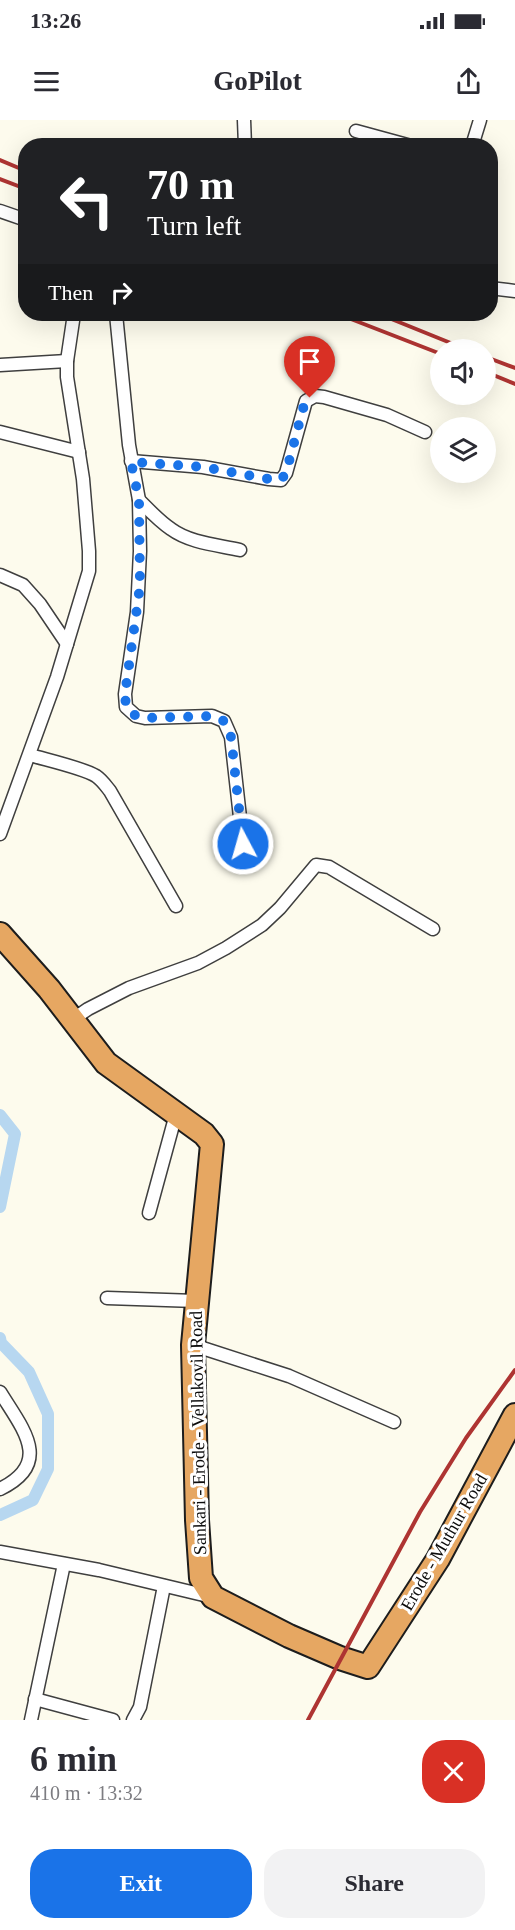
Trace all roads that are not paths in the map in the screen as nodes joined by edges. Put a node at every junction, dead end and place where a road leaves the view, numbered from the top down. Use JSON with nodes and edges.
{"nodes":[{"id":1,"x":244,"y":120,"type":"edge"},
{"id":2,"x":480,"y":120,"type":"edge"},
{"id":3,"x":356,"y":131,"type":"dead end"},
{"id":4,"x":244,"y":138,"type":"edge"},
{"id":5,"x":382,"y":138,"type":"edge"},
{"id":6,"x":474,"y":138,"type":"edge"},
{"id":7,"x":0,"y":211,"type":"edge"},
{"id":8,"x":18,"y":217,"type":"edge"},
{"id":9,"x":498,"y":289,"type":"edge"},
{"id":10,"x":515,"y":291,"type":"edge"},
{"id":11,"x":73,"y":321,"type":"edge"},
{"id":12,"x":117,"y":321,"type":"edge"},
{"id":13,"x":67,"y":361,"type":"junction"},
{"id":14,"x":0,"y":365,"type":"edge"},
{"id":15,"x":0,"y":432,"type":"edge"},
{"id":16,"x":425,"y":432,"type":"dead end"},
{"id":17,"x":79,"y":452,"type":"junction"},
{"id":18,"x":131,"y":462,"type":"junction"},
{"id":19,"x":139,"y":500,"type":"junction"},
{"id":20,"x":240,"y":550,"type":"dead end"},
{"id":21,"x":0,"y":575,"type":"edge"},
{"id":22,"x":67,"y":644,"type":"junction"},
{"id":23,"x":30,"y":755,"type":"junction"},
{"id":24,"x":0,"y":834,"type":"edge"},
{"id":25,"x":243,"y":844,"type":"dead end"},
{"id":26,"x":176,"y":906,"type":"dead end"},
{"id":27,"x":433,"y":929,"type":"dead end"},
{"id":28,"x":1,"y":936,"type":"edge"},
{"id":29,"x":72,"y":1020,"type":"junction"},
{"id":30,"x":176,"y":1114,"type":"junction"},
{"id":31,"x":148,"y":1213,"type":"dead end"},
{"id":32,"x":107,"y":1298,"type":"dead end"},
{"id":33,"x":196,"y":1301,"type":"junction"},
{"id":34,"x":193,"y":1346,"type":"junction"},
{"id":35,"x":0,"y":1392,"type":"edge"},
{"id":36,"x":515,"y":1415,"type":"edge"},
{"id":37,"x":394,"y":1422,"type":"dead end"},
{"id":38,"x":0,"y":1489,"type":"edge"},
{"id":39,"x":0,"y":1552,"type":"edge"},
{"id":40,"x":64,"y":1564,"type":"junction"},
{"id":41,"x":164,"y":1586,"type":"junction"},
{"id":42,"x":213,"y":1597,"type":"junction"},
{"id":43,"x":35,"y":1699,"type":"junction"},
{"id":44,"x":31,"y":1720,"type":"edge"},
{"id":45,"x":113,"y":1720,"type":"edge"},
{"id":46,"x":133,"y":1720,"type":"edge"}],
"edges":[{"from":1,"to":4,"type":"street"},
{"from":2,"to":6,"type":"street"},
{"from":3,"to":5,"type":"street"},
{"from":7,"to":8,"type":"street"},
{"from":9,"to":10,"type":"street"},
{"from":11,"to":13,"type":"street"},
{"from":12,"to":18,"type":"street"},
{"from":13,"to":14,"type":"street"},
{"from":13,"to":17,"type":"street"},
{"from":15,"to":17,"type":"street"},
{"from":16,"to":18,"type":"street"},
{"from":17,"to":22,"type":"street"},
{"from":18,"to":19,"type":"street"},
{"from":19,"to":20,"type":"street"},
{"from":19,"to":25,"type":"street"},
{"from":21,"to":22,"type":"street"},
{"from":22,"to":23,"type":"street"},
{"from":23,"to":24,"type":"street"},
{"from":23,"to":26,"type":"street"},
{"from":27,"to":29,"type":"street"},
{"from":28,"to":29,"type":"highway","name":"Sankari - Erode - Vellakovil Road"},
{"from":29,"to":30,"type":"highway","name":"Sankari - Erode - Vellakovil Road"},
{"from":30,"to":31,"type":"street"},
{"from":30,"to":33,"type":"highway","name":"Sankari - Erode - Vellakovil Road"},
{"from":32,"to":33,"type":"street"},
{"from":33,"to":34,"type":"highway","name":"Sankari - Erode - Vellakovil Road"},
{"from":34,"to":37,"type":"street"},
{"from":34,"to":42,"type":"highway","name":"Sankari - Erode - Vellakovil Road"},
{"from":35,"to":38,"type":"street"},
{"from":36,"to":42,"type":"highway","name":"Erode - Muthur Road"},
{"from":39,"to":40,"type":"street"},
{"from":40,"to":41,"type":"street"},
{"from":40,"to":43,"type":"street"},
{"from":41,"to":42,"type":"street"},
{"from":41,"to":46,"type":"street"},
{"from":43,"to":44,"type":"street"},
{"from":43,"to":45,"type":"street"}]}
